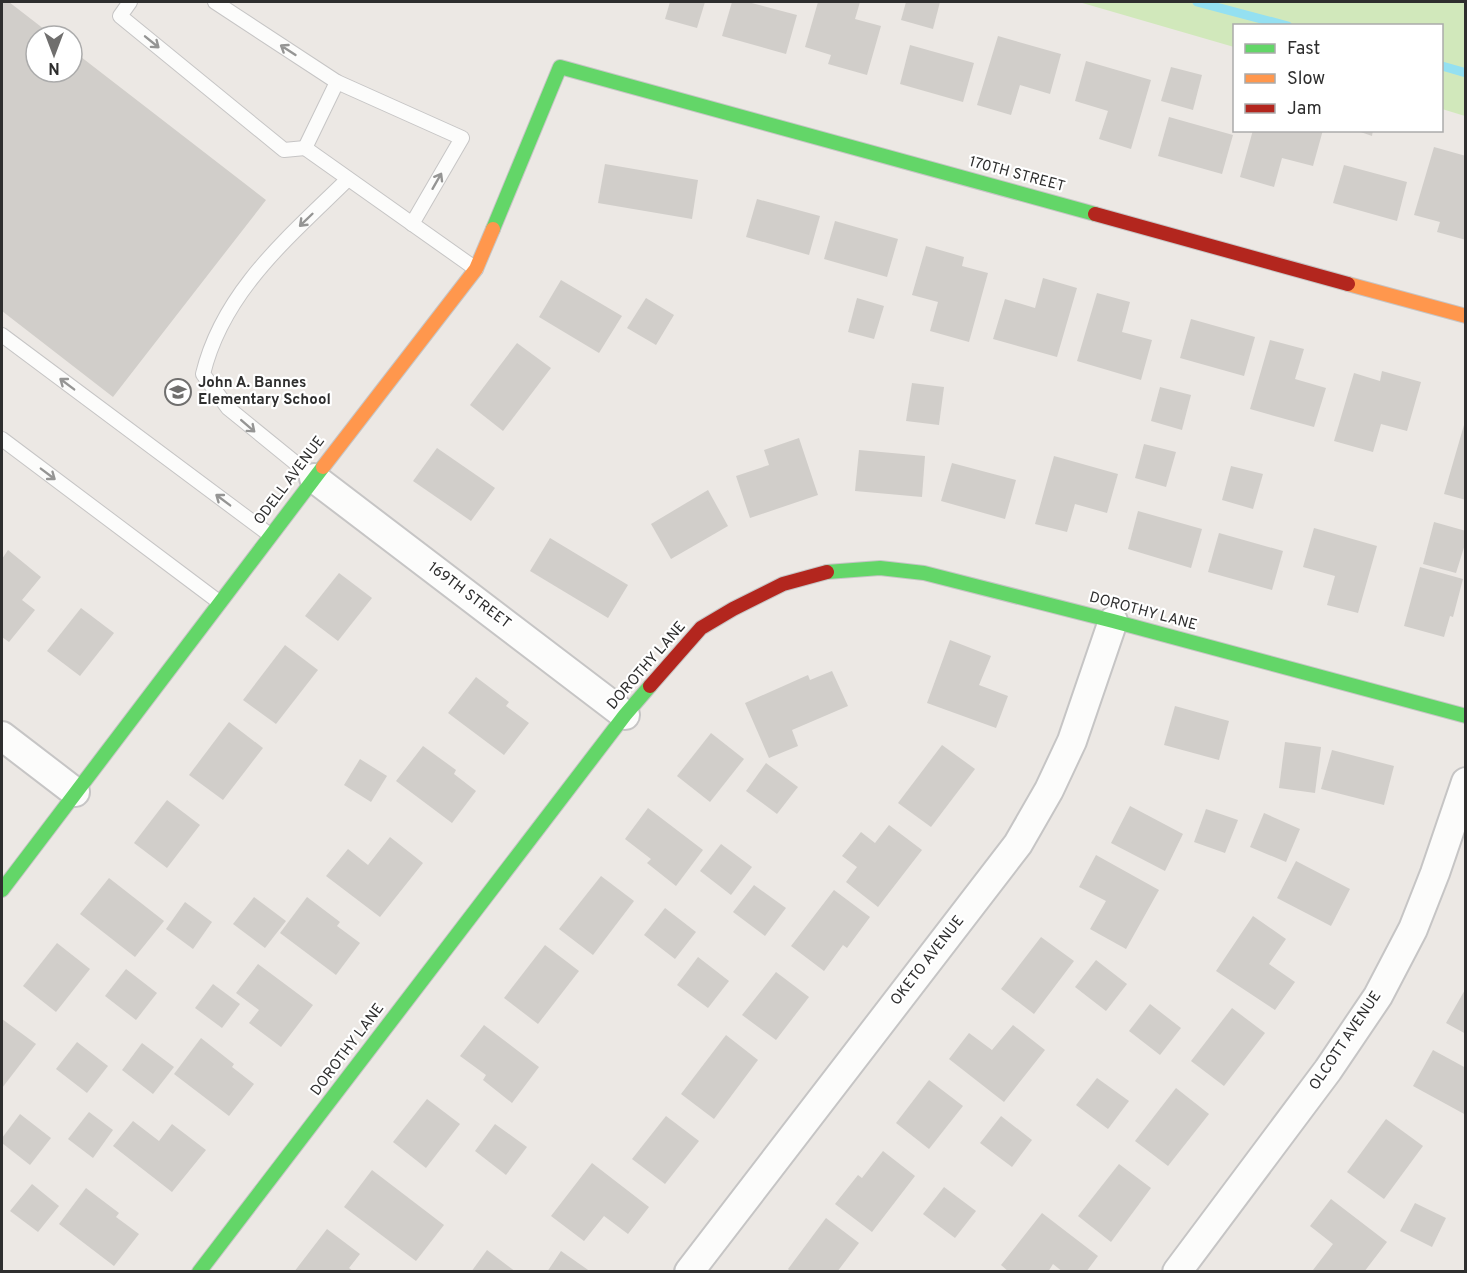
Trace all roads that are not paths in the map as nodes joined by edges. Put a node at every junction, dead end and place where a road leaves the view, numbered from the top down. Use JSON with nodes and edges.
{"nodes":[{"id":1,"x":130,"y":2,"type":"edge"},
{"id":2,"x":215,"y":2,"type":"edge"},
{"id":3,"x":560,"y":67,"type":"joint"},
{"id":4,"x":337,"y":82,"type":"junction"},
{"id":5,"x":305,"y":148,"type":"junction"},
{"id":6,"x":348,"y":179,"type":"junction"},
{"id":7,"x":412,"y":224,"type":"junction"},
{"id":8,"x":476,"y":269,"type":"junction"},
{"id":9,"x":1466,"y":316,"type":"edge"},
{"id":10,"x":2,"y":335,"type":"edge"},
{"id":11,"x":2,"y":439,"type":"edge"},
{"id":12,"x":314,"y":478,"type":"junction"},
{"id":13,"x":270,"y":535,"type":"junction"},
{"id":14,"x":219,"y":602,"type":"junction"},
{"id":15,"x":1113,"y":621,"type":"junction"},
{"id":16,"x":625,"y":715,"type":"junction"},
{"id":17,"x":1466,"y":716,"type":"edge"},
{"id":18,"x":2,"y":736,"type":"edge"},
{"id":19,"x":1466,"y":782,"type":"edge"},
{"id":20,"x":75,"y":792,"type":"junction"},
{"id":21,"x":2,"y":890,"type":"edge"},
{"id":22,"x":199,"y":1272,"type":"edge"},
{"id":23,"x":689,"y":1272,"type":"edge"},
{"id":24,"x":1177,"y":1272,"type":"edge"}],
"edges":[{"from":1,"to":5,"type":"lane","one_way":true},
{"from":4,"to":2,"type":"lane","one_way":true},
{"from":3,"to":8,"type":"street","name":"ODELL AVENUE"},
{"from":3,"to":9,"type":"street","name":"170TH STREET"},
{"from":4,"to":5,"type":"lane"},
{"from":7,"to":4,"type":"lane","one_way":true},
{"from":5,"to":6,"type":"lane"},
{"from":6,"to":7,"type":"lane"},
{"from":6,"to":12,"type":"lane","one_way":true},
{"from":7,"to":8,"type":"lane"},
{"from":8,"to":12,"type":"street","name":"ODELL AVENUE"},
{"from":13,"to":10,"type":"lane","one_way":true},
{"from":11,"to":14,"type":"lane","one_way":true},
{"from":12,"to":13,"type":"street","name":"ODELL AVENUE"},
{"from":12,"to":16,"type":"street","name":"169TH STREET"},
{"from":13,"to":14,"type":"street","name":"ODELL AVENUE"},
{"from":14,"to":20,"type":"street","name":"ODELL AVENUE"},
{"from":15,"to":16,"type":"street","name":"DOROTHY LANE"},
{"from":15,"to":17,"type":"street","name":"DOROTHY LANE"},
{"from":15,"to":23,"type":"street","name":"OKETO AVENUE"},
{"from":16,"to":22,"type":"street","name":"DOROTHY LANE"},
{"from":18,"to":20,"type":"street"},
{"from":19,"to":24,"type":"street","name":"OLCOTT AVENUE"},
{"from":20,"to":21,"type":"street","name":"ODELL AVENUE"}]}
